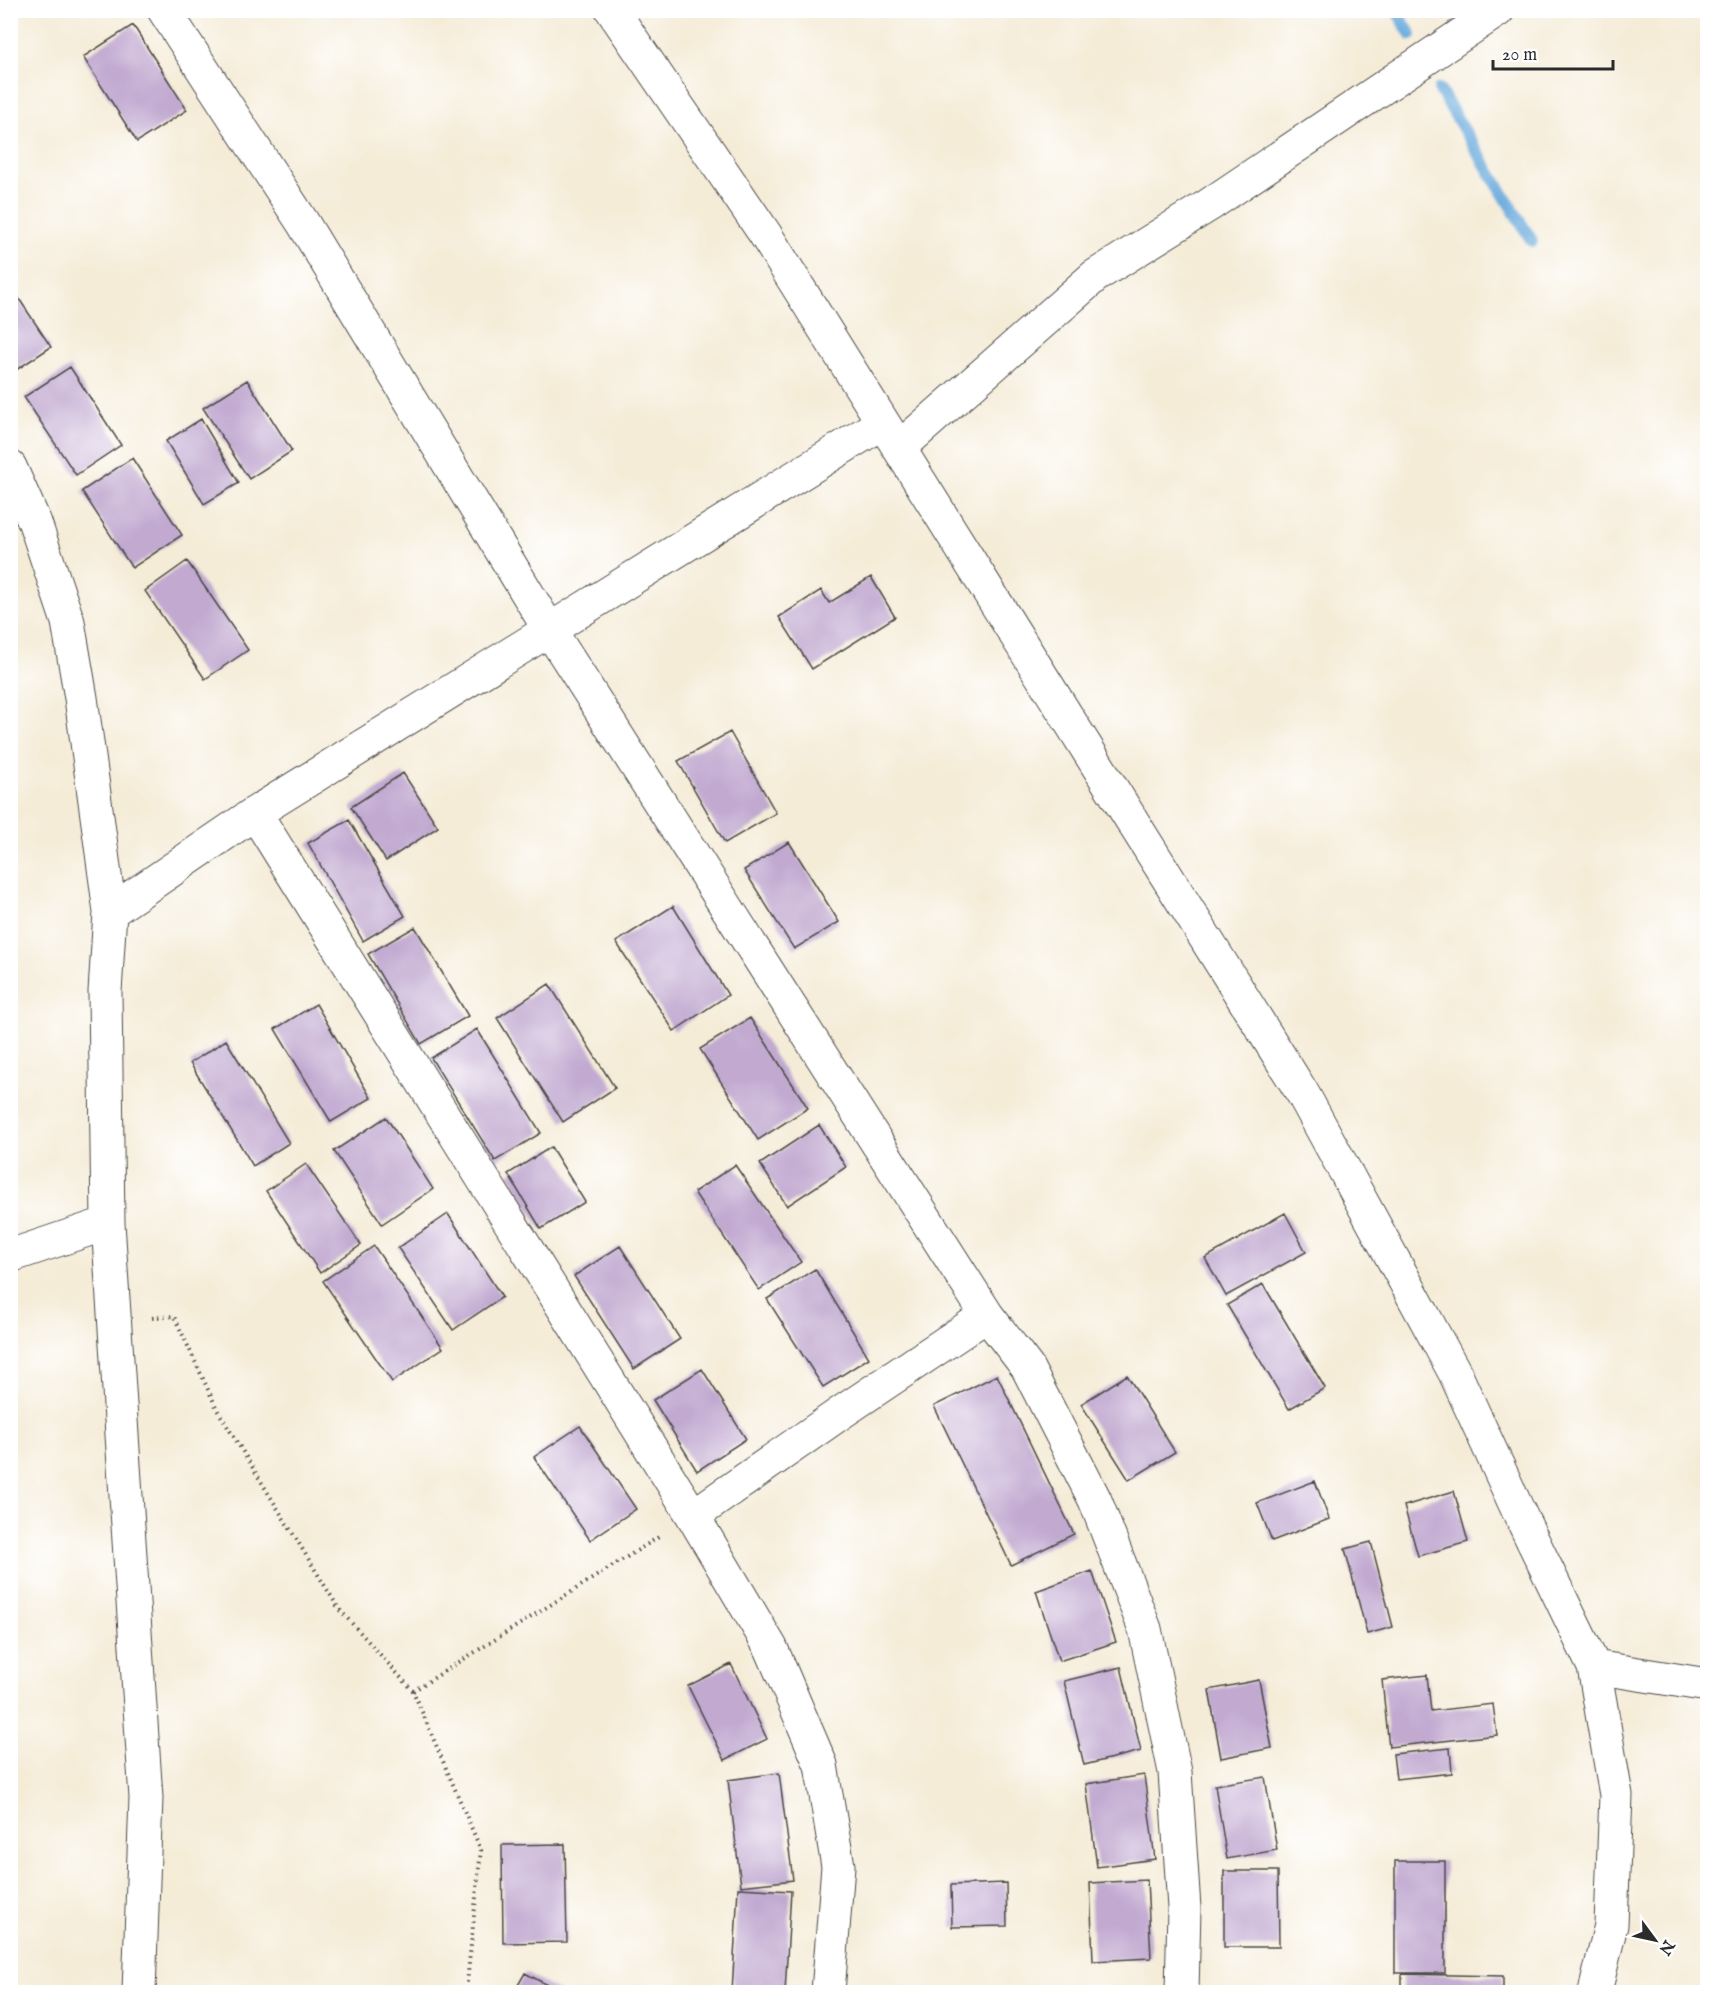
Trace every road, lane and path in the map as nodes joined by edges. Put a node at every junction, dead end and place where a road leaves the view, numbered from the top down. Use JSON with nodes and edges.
{"nodes":[{"id":1,"x":164,"y":10,"type":"edge"},
{"id":2,"x":612,"y":10,"type":"edge"},
{"id":3,"x":1498,"y":10,"type":"edge"},
{"id":4,"x":890,"y":435,"type":"junction"},
{"id":5,"x":10,"y":466,"type":"edge"},
{"id":6,"x":549,"y":629,"type":"junction"},
{"id":7,"x":255,"y":813,"type":"junction"},
{"id":8,"x":110,"y":912,"type":"junction"},
{"id":9,"x":108,"y":1223,"type":"junction"},
{"id":10,"x":10,"y":1256,"type":"edge"},
{"id":11,"x":987,"y":1315,"type":"junction"},
{"id":12,"x":115,"y":1322,"type":"junction"},
{"id":13,"x":693,"y":1516,"type":"junction"},
{"id":14,"x":1594,"y":1667,"type":"junction"},
{"id":15,"x":1707,"y":1685,"type":"edge"},
{"id":16,"x":413,"y":1691,"type":"junction"},
{"id":17,"x":139,"y":1992,"type":"edge"},
{"id":18,"x":466,"y":1992,"type":"edge"},
{"id":19,"x":828,"y":1992,"type":"edge"},
{"id":20,"x":1182,"y":1992,"type":"edge"},
{"id":21,"x":1596,"y":1992,"type":"edge"}],
"edges":[{"from":1,"to":6,"type":"street"},
{"from":2,"to":4,"type":"street"},
{"from":3,"to":4,"type":"street"},
{"from":4,"to":6,"type":"street"},
{"from":4,"to":14,"type":"street"},
{"from":5,"to":8,"type":"street"},
{"from":6,"to":7,"type":"street"},
{"from":6,"to":11,"type":"street"},
{"from":7,"to":8,"type":"street"},
{"from":7,"to":13,"type":"street"},
{"from":8,"to":9,"type":"street"},
{"from":9,"to":10,"type":"street"},
{"from":9,"to":12,"type":"street"},
{"from":11,"to":13,"type":"street"},
{"from":11,"to":20,"type":"street"},
{"from":12,"to":16,"type":"path"},
{"from":12,"to":17,"type":"street"},
{"from":13,"to":16,"type":"path"},
{"from":13,"to":19,"type":"street"},
{"from":14,"to":15,"type":"street"},
{"from":14,"to":21,"type":"street"},
{"from":16,"to":18,"type":"path"}]}
